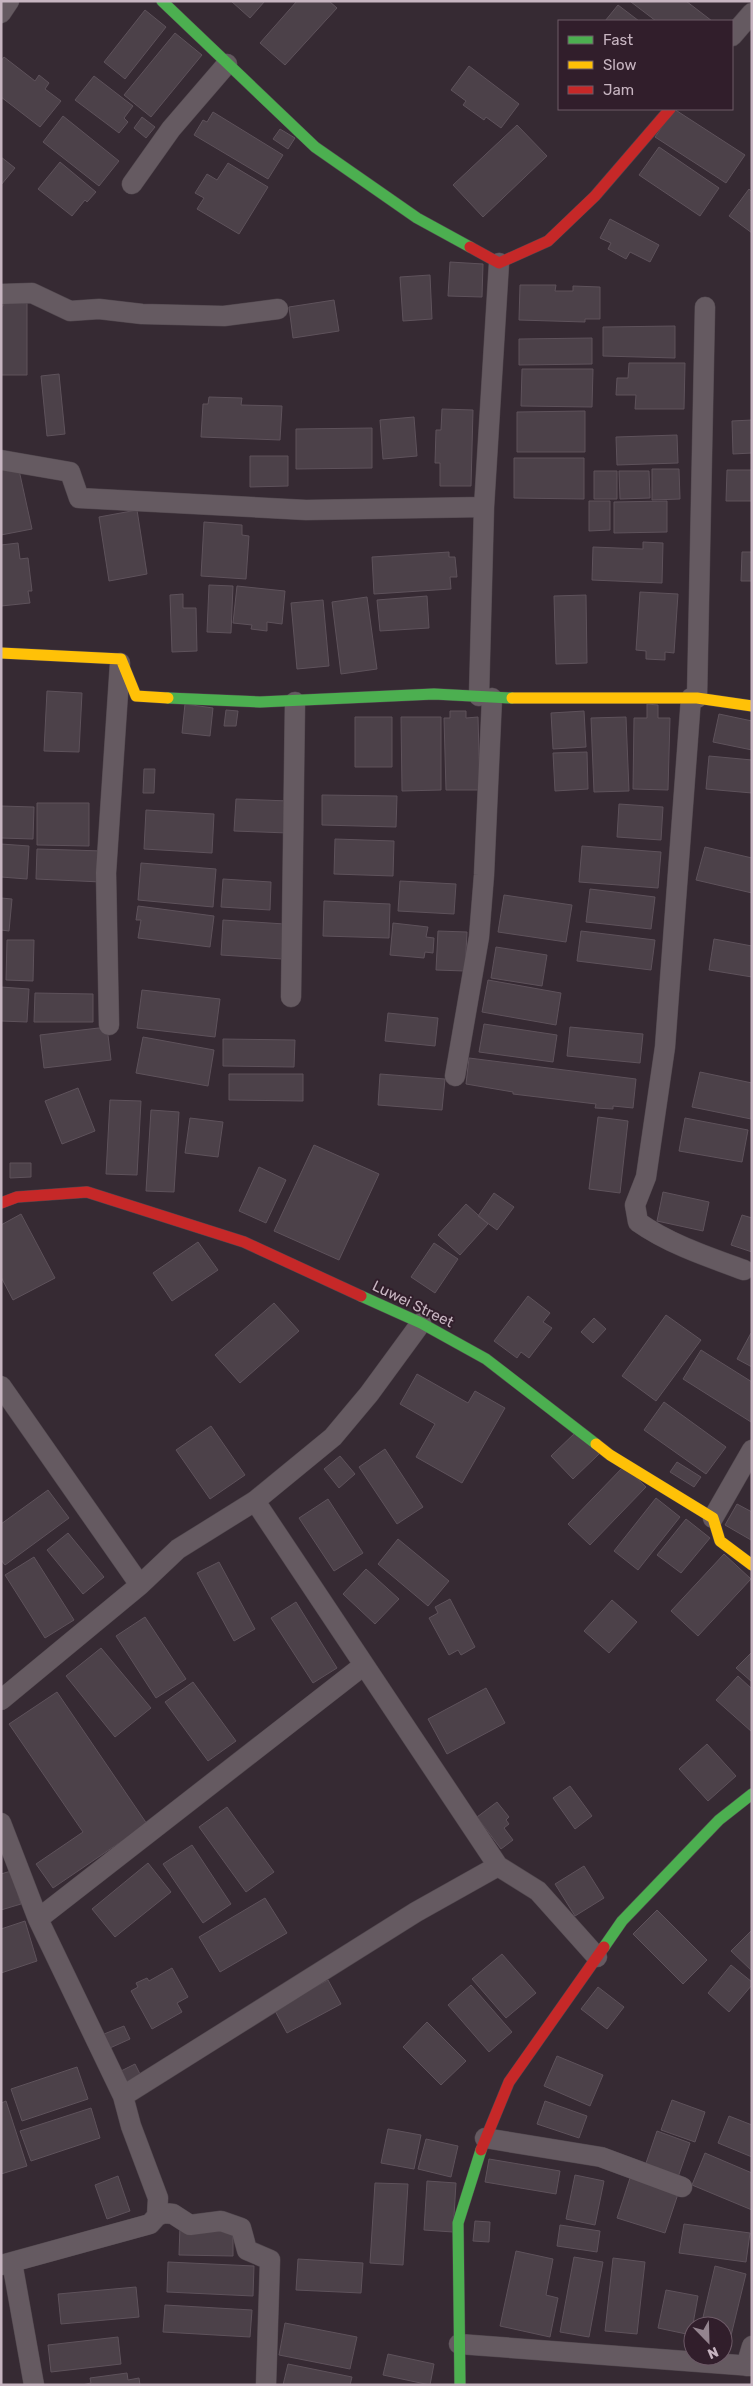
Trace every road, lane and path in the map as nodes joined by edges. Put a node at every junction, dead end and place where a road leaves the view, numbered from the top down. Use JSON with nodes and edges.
{"nodes":[{"id":1,"x":9,"y":1,"type":"edge"},
{"id":2,"x":162,"y":1,"type":"edge"},
{"id":3,"x":752,"y":12,"type":"edge"},
{"id":4,"x":1,"y":13,"type":"edge"},
{"id":5,"x":733,"y":35,"type":"edge"},
{"id":6,"x":227,"y":64,"type":"junction"},
{"id":7,"x":669,"y":110,"type":"edge"},
{"id":8,"x":132,"y":184,"type":"dead end"},
{"id":9,"x":499,"y":263,"type":"junction"},
{"id":10,"x":1,"y":294,"type":"edge"},
{"id":11,"x":705,"y":307,"type":"dead end"},
{"id":12,"x":278,"y":309,"type":"dead end"},
{"id":13,"x":1,"y":460,"type":"edge"},
{"id":14,"x":484,"y":508,"type":"junction"},
{"id":15,"x":1,"y":653,"type":"edge"},
{"id":16,"x":120,"y":659,"type":"junction"},
{"id":17,"x":485,"y":697,"type":"junction"},
{"id":18,"x":694,"y":698,"type":"junction"},
{"id":19,"x":295,"y":702,"type":"junction"},
{"id":20,"x":752,"y":706,"type":"edge"},
{"id":21,"x":291,"y":997,"type":"dead end"},
{"id":22,"x":109,"y":1025,"type":"dead end"},
{"id":23,"x":455,"y":1076,"type":"dead end"},
{"id":24,"x":1,"y":1203,"type":"edge"},
{"id":25,"x":744,"y":1270,"type":"dead end"},
{"id":26,"x":421,"y":1322,"type":"junction"},
{"id":27,"x":1,"y":1386,"type":"edge"},
{"id":28,"x":752,"y":1450,"type":"edge"},
{"id":29,"x":255,"y":1501,"type":"junction"},
{"id":30,"x":713,"y":1518,"type":"junction"},
{"id":31,"x":752,"y":1565,"type":"edge"},
{"id":32,"x":140,"y":1585,"type":"junction"},
{"id":33,"x":364,"y":1665,"type":"junction"},
{"id":34,"x":1,"y":1700,"type":"edge"},
{"id":35,"x":752,"y":1794,"type":"edge"},
{"id":36,"x":1,"y":1823,"type":"edge"},
{"id":37,"x":498,"y":1866,"type":"junction"},
{"id":38,"x":38,"y":1919,"type":"junction"},
{"id":39,"x":597,"y":1957,"type":"junction"},
{"id":40,"x":123,"y":2096,"type":"junction"},
{"id":41,"x":485,"y":2138,"type":"junction"},
{"id":42,"x":682,"y":2187,"type":"dead end"},
{"id":43,"x":157,"y":2216,"type":"junction"},
{"id":44,"x":6,"y":2264,"type":"edge"},
{"id":45,"x":459,"y":2344,"type":"junction"},
{"id":46,"x":752,"y":2346,"type":"edge"},
{"id":47,"x":749,"y":2366,"type":"edge"},
{"id":48,"x":34,"y":2385,"type":"edge"},
{"id":49,"x":266,"y":2385,"type":"edge"},
{"id":50,"x":460,"y":2385,"type":"edge"}],
"edges":[{"from":1,"to":4,"type":"street"},
{"from":2,"to":6,"type":"street"},
{"from":3,"to":5,"type":"street"},
{"from":6,"to":8,"type":"street"},
{"from":6,"to":9,"type":"street"},
{"from":7,"to":9,"type":"street"},
{"from":9,"to":14,"type":"street"},
{"from":10,"to":12,"type":"street"},
{"from":11,"to":18,"type":"street"},
{"from":13,"to":14,"type":"street"},
{"from":14,"to":17,"type":"street"},
{"from":15,"to":16,"type":"street"},
{"from":16,"to":19,"type":"street"},
{"from":16,"to":22,"type":"street"},
{"from":17,"to":18,"type":"street"},
{"from":17,"to":19,"type":"street"},
{"from":17,"to":23,"type":"street"},
{"from":18,"to":20,"type":"street"},
{"from":18,"to":25,"type":"street"},
{"from":19,"to":21,"type":"street"},
{"from":24,"to":26,"type":"street","name":"Luwei Street"},
{"from":26,"to":29,"type":"street"},
{"from":26,"to":30,"type":"street","name":"Luwei Street"},
{"from":27,"to":32,"type":"street"},
{"from":28,"to":30,"type":"street"},
{"from":29,"to":32,"type":"street"},
{"from":29,"to":33,"type":"street"},
{"from":30,"to":31,"type":"street"},
{"from":32,"to":34,"type":"street"},
{"from":33,"to":37,"type":"street"},
{"from":33,"to":38,"type":"street"},
{"from":35,"to":39,"type":"street"},
{"from":36,"to":38,"type":"street"},
{"from":37,"to":39,"type":"street"},
{"from":37,"to":40,"type":"street"},
{"from":38,"to":40,"type":"street"},
{"from":39,"to":41,"type":"street"},
{"from":40,"to":43,"type":"street"},
{"from":41,"to":42,"type":"street"},
{"from":41,"to":45,"type":"street"},
{"from":43,"to":44,"type":"street"},
{"from":43,"to":49,"type":"street"},
{"from":44,"to":48,"type":"street"},
{"from":45,"to":47,"type":"street"},
{"from":45,"to":50,"type":"street"},
{"from":46,"to":47,"type":"street"}]}
